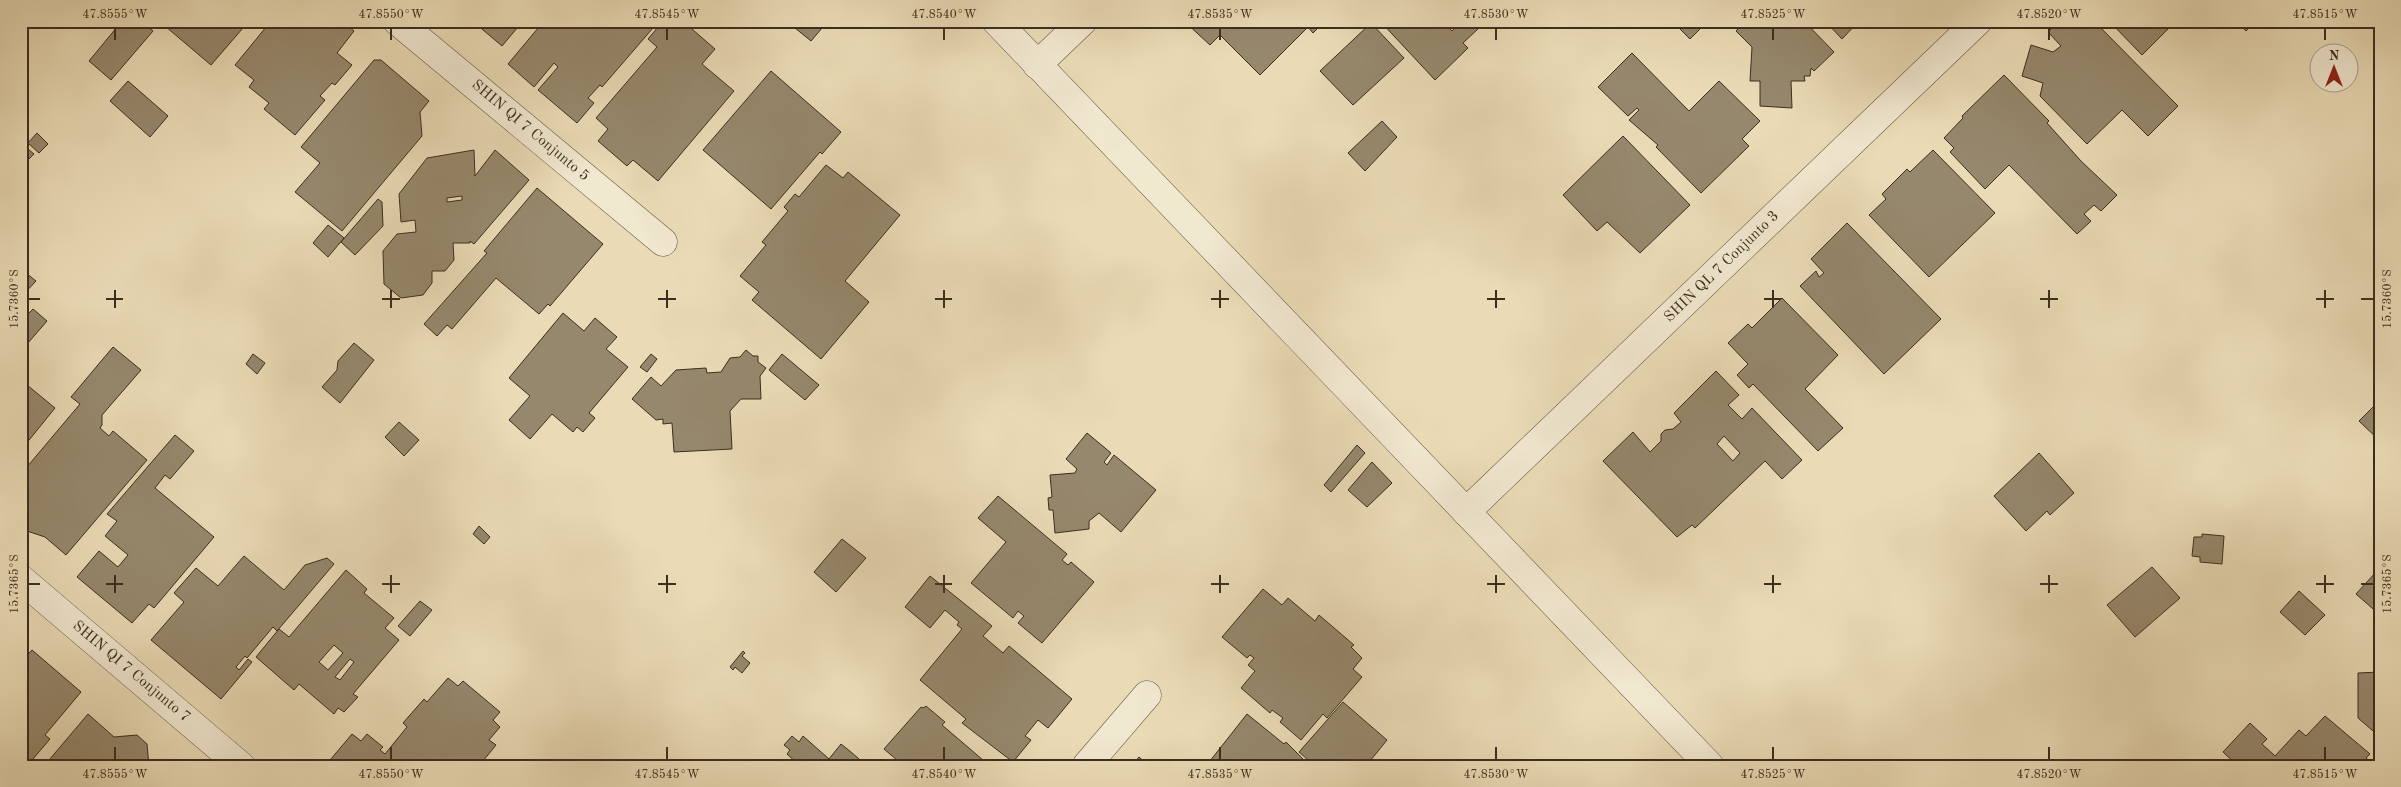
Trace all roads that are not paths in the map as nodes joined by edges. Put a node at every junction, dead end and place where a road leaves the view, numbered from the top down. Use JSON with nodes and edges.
{"nodes":[{"id":1,"x":397,"y":21,"type":"edge"},
{"id":2,"x":996,"y":21,"type":"edge"},
{"id":3,"x":1083,"y":21,"type":"edge"},
{"id":4,"x":1978,"y":21,"type":"edge"},
{"id":5,"x":1038,"y":65,"type":"junction"},
{"id":6,"x":663,"y":242,"type":"dead end"},
{"id":7,"x":1466,"y":512,"type":"junction"},
{"id":8,"x":21,"y":579,"type":"edge"},
{"id":9,"x":1147,"y":695,"type":"dead end"},
{"id":10,"x":241,"y":766,"type":"edge"},
{"id":11,"x":1086,"y":766,"type":"edge"},
{"id":12,"x":1710,"y":766,"type":"edge"}],
"edges":[{"from":1,"to":6,"type":"street","name":"SHIN QI 7 Conjunto 5"},
{"from":2,"to":5,"type":"street"},
{"from":3,"to":5,"type":"street"},
{"from":4,"to":7,"type":"street","name":"SHIN QL 7 Conjunto 3"},
{"from":5,"to":7,"type":"street"},
{"from":7,"to":12,"type":"street"},
{"from":8,"to":10,"type":"street","name":"SHIN QI 7 Conjunto 7"},
{"from":9,"to":11,"type":"street"}]}
